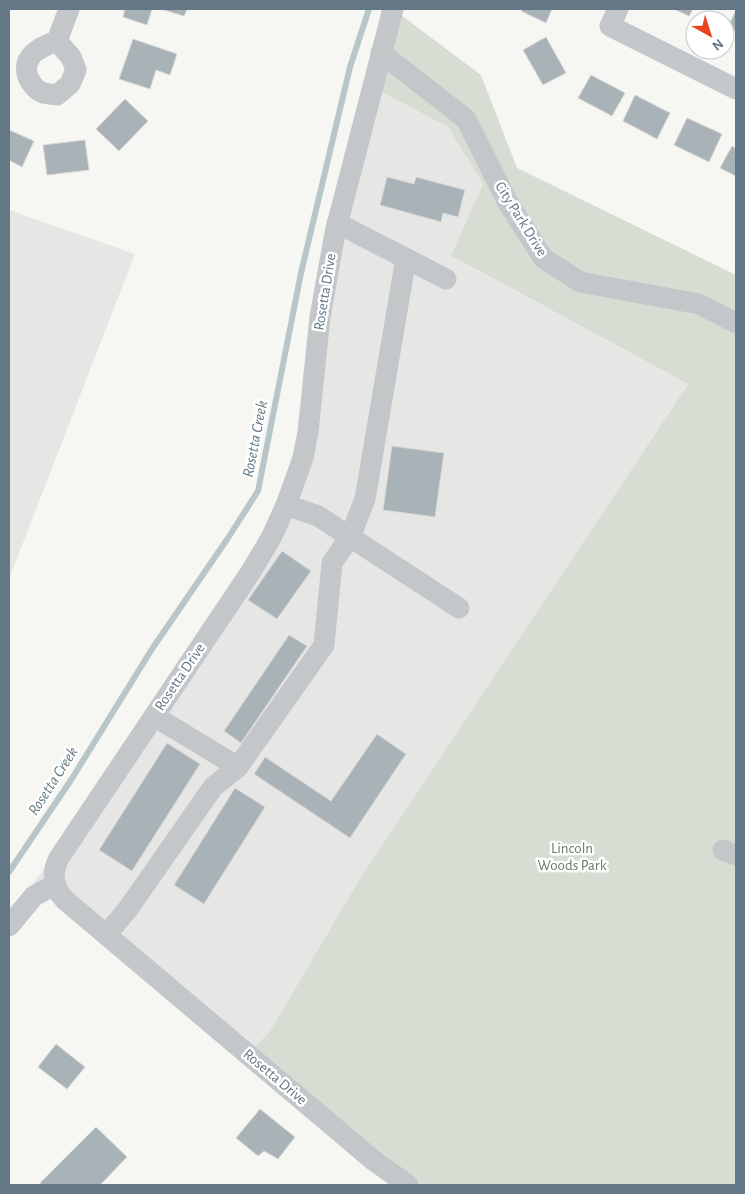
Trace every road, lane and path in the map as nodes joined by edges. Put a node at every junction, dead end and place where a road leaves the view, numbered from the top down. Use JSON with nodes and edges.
{"nodes":[{"id":1,"x":70,"y":9,"type":"edge"},
{"id":2,"x":393,"y":9,"type":"edge"},
{"id":3,"x":618,"y":9,"type":"edge"},
{"id":4,"x":57,"y":41,"type":"dead end"},
{"id":5,"x":381,"y":53,"type":"junction"},
{"id":6,"x":736,"y":89,"type":"edge"},
{"id":7,"x":337,"y":223,"type":"junction"},
{"id":8,"x":406,"y":258,"type":"junction"},
{"id":9,"x":446,"y":279,"type":"dead end"},
{"id":10,"x":736,"y":323,"type":"edge"},
{"id":11,"x":286,"y":505,"type":"junction"},
{"id":12,"x":350,"y":537,"type":"junction"},
{"id":13,"x":459,"y":608,"type":"dead end"},
{"id":14,"x":154,"y":716,"type":"junction"},
{"id":15,"x":238,"y":767,"type":"junction"},
{"id":16,"x":54,"y":885,"type":"junction"},
{"id":17,"x":9,"y":926,"type":"edge"},
{"id":18,"x":106,"y":934,"type":"junction"},
{"id":19,"x":408,"y":1185,"type":"edge"}],
"edges":[{"from":1,"to":4,"type":"street"},
{"from":2,"to":5,"type":"street","name":"Rosetta Drive"},
{"from":3,"to":6,"type":"street"},
{"from":5,"to":7,"type":"street","name":"Rosetta Drive"},
{"from":5,"to":10,"type":"street","name":"City Park Drive"},
{"from":7,"to":8,"type":"street"},
{"from":7,"to":11,"type":"street","name":"Rosetta Drive"},
{"from":8,"to":9,"type":"street"},
{"from":8,"to":12,"type":"street"},
{"from":11,"to":12,"type":"street"},
{"from":11,"to":14,"type":"street","name":"Rosetta Drive"},
{"from":12,"to":13,"type":"street"},
{"from":12,"to":15,"type":"street"},
{"from":14,"to":15,"type":"street"},
{"from":14,"to":16,"type":"street","name":"Rosetta Drive"},
{"from":15,"to":18,"type":"street"},
{"from":16,"to":17,"type":"street"},
{"from":16,"to":18,"type":"street","name":"Rosetta Drive"},
{"from":18,"to":19,"type":"street","name":"Rosetta Drive"}]}
